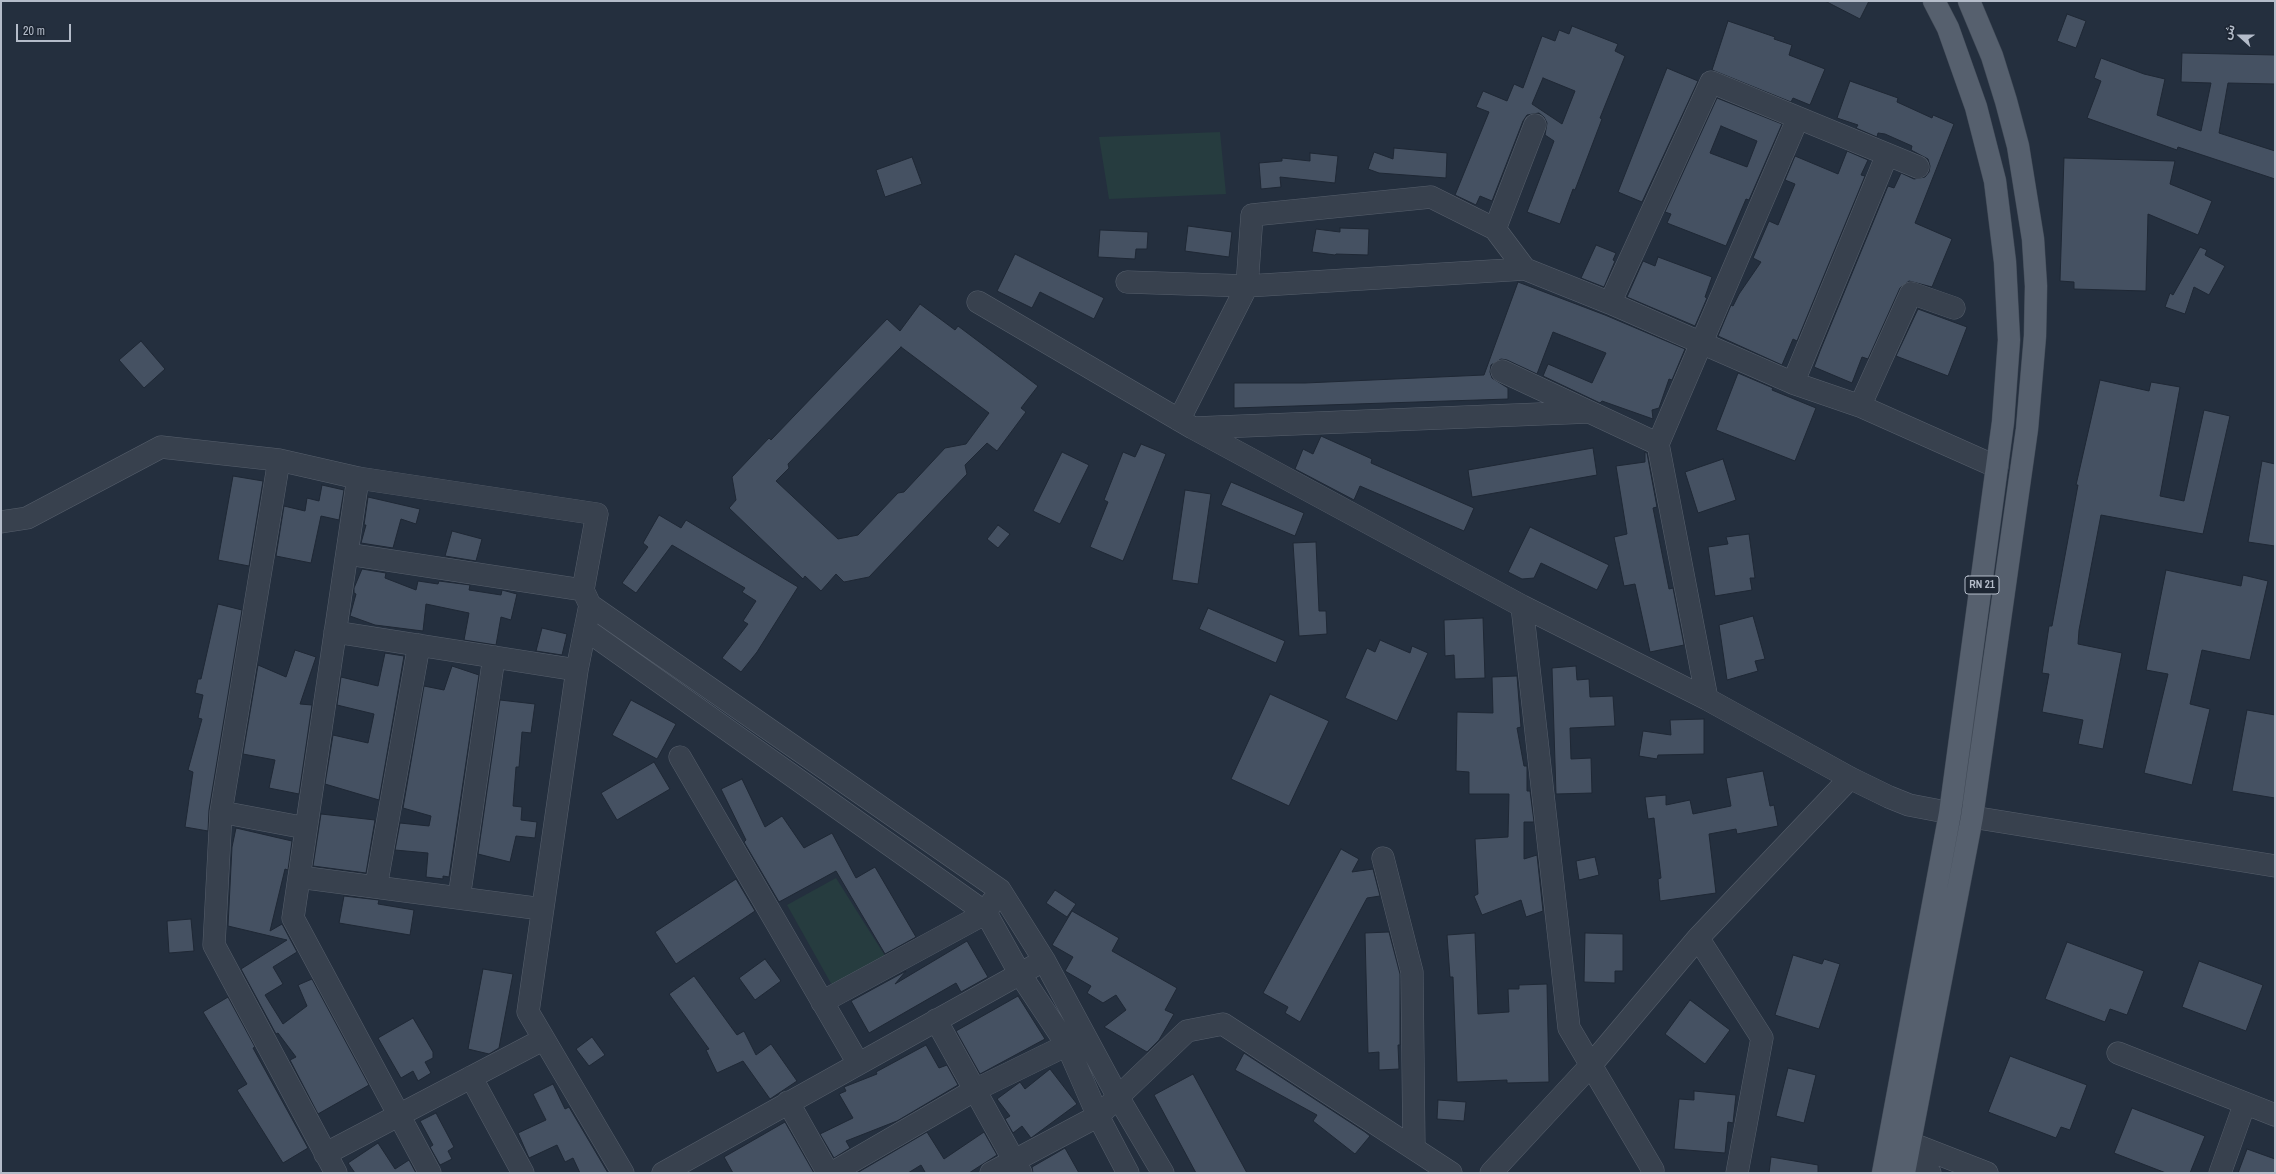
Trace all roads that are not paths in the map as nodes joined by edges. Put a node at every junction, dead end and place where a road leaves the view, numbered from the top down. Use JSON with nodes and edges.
{"nodes":[{"id":1,"x":1934,"y":1,"type":"edge"},
{"id":2,"x":1969,"y":1,"type":"edge"},
{"id":3,"x":1798,"y":118,"type":"junction"},
{"id":4,"x":1535,"y":125,"type":"dead end"},
{"id":5,"x":1887,"y":155,"type":"junction"},
{"id":6,"x":1918,"y":167,"type":"dead end"},
{"id":7,"x":1495,"y":229,"type":"junction"},
{"id":8,"x":1526,"y":269,"type":"junction"},
{"id":9,"x":1127,"y":282,"type":"dead end"},
{"id":10,"x":1247,"y":286,"type":"junction"},
{"id":11,"x":978,"y":302,"type":"dead end"},
{"id":12,"x":1610,"y":303,"type":"junction"},
{"id":13,"x":1954,"y":308,"type":"dead end"},
{"id":14,"x":1702,"y":344,"type":"junction"},
{"id":15,"x":1502,"y":371,"type":"dead end"},
{"id":16,"x":1793,"y":383,"type":"junction"},
{"id":17,"x":1860,"y":406,"type":"junction"},
{"id":18,"x":1588,"y":412,"type":"junction"},
{"id":19,"x":1186,"y":424,"type":"junction"},
{"id":20,"x":1658,"y":444,"type":"junction"},
{"id":21,"x":279,"y":460,"type":"junction"},
{"id":22,"x":1997,"y":467,"type":"junction"},
{"id":23,"x":358,"y":478,"type":"junction"},
{"id":24,"x":1,"y":522,"type":"edge"},
{"id":25,"x":347,"y":554,"type":"junction"},
{"id":26,"x":587,"y":598,"type":"junction"},
{"id":27,"x":1522,"y":606,"type":"junction"},
{"id":28,"x":585,"y":628,"type":"junction"},
{"id":29,"x":335,"y":632,"type":"junction"},
{"id":30,"x":419,"y":645,"type":"junction"},
{"id":31,"x":494,"y":657,"type":"junction"},
{"id":32,"x":577,"y":670,"type":"junction"},
{"id":33,"x":1707,"y":699,"type":"junction"},
{"id":34,"x":680,"y":757,"type":"dead end"},
{"id":35,"x":1850,"y":778,"type":"junction"},
{"id":36,"x":221,"y":812,"type":"junction"},
{"id":37,"x":1950,"y":813,"type":"junction"},
{"id":38,"x":1972,"y":817,"type":"junction"},
{"id":39,"x":306,"y":828,"type":"junction"},
{"id":40,"x":1383,"y":858,"type":"dead end"},
{"id":41,"x":2275,"y":866,"type":"edge"},
{"id":42,"x":299,"y":877,"type":"junction"},
{"id":43,"x":376,"y":887,"type":"junction"},
{"id":44,"x":1000,"y":890,"type":"junction"},
{"id":45,"x":459,"y":898,"type":"junction"},
{"id":46,"x":542,"y":909,"type":"junction"},
{"id":47,"x":986,"y":913,"type":"junction"},
{"id":48,"x":1698,"y":938,"type":"junction"},
{"id":49,"x":1044,"y":960,"type":"junction"},
{"id":50,"x":1020,"y":974,"type":"junction"},
{"id":51,"x":822,"y":1002,"type":"junction"},
{"id":52,"x":936,"y":1020,"type":"junction"},
{"id":53,"x":544,"y":1039,"type":"junction"},
{"id":54,"x":1067,"y":1045,"type":"junction"},
{"id":55,"x":2118,"y":1054,"type":"dead end"},
{"id":56,"x":858,"y":1063,"type":"junction"},
{"id":57,"x":1591,"y":1065,"type":"junction"},
{"id":58,"x":471,"y":1077,"type":"junction"},
{"id":59,"x":975,"y":1090,"type":"junction"},
{"id":60,"x":1118,"y":1097,"type":"junction"},
{"id":61,"x":788,"y":1102,"type":"junction"},
{"id":62,"x":2246,"y":1103,"type":"junction"},
{"id":63,"x":399,"y":1115,"type":"junction"},
{"id":64,"x":2275,"y":1115,"type":"edge"},
{"id":65,"x":1098,"y":1116,"type":"junction"},
{"id":66,"x":1910,"y":1143,"type":"junction"},
{"id":67,"x":1414,"y":1148,"type":"junction"},
{"id":68,"x":325,"y":1154,"type":"junction"},
{"id":69,"x":1893,"y":1162,"type":"edge"},
{"id":70,"x":1018,"y":1167,"type":"edge"},
{"id":71,"x":1158,"y":1171,"type":"edge"},
{"id":72,"x":336,"y":1173,"type":"edge"},
{"id":73,"x":430,"y":1173,"type":"edge"},
{"id":74,"x":523,"y":1173,"type":"edge"},
{"id":75,"x":623,"y":1173,"type":"edge"},
{"id":76,"x":662,"y":1173,"type":"edge"},
{"id":77,"x":828,"y":1173,"type":"edge"},
{"id":78,"x":832,"y":1173,"type":"edge"},
{"id":79,"x":991,"y":1173,"type":"edge"},
{"id":80,"x":1128,"y":1173,"type":"edge"},
{"id":81,"x":1451,"y":1173,"type":"edge"},
{"id":82,"x":1491,"y":1173,"type":"edge"},
{"id":83,"x":1652,"y":1173,"type":"edge"},
{"id":84,"x":1737,"y":1173,"type":"edge"},
{"id":85,"x":1930,"y":1173,"type":"edge"},
{"id":86,"x":1987,"y":1173,"type":"edge"},
{"id":87,"x":2220,"y":1173,"type":"edge"}],
"edges":[{"from":1,"to":22,"type":"main road","number":"RN 21"},
{"from":2,"to":38,"type":"main road","number":"RN 21"},
{"from":3,"to":5,"type":"street"},
{"from":3,"to":12,"type":"street"},
{"from":3,"to":14,"type":"street"},
{"from":4,"to":7,"type":"street"},
{"from":5,"to":6,"type":"street"},
{"from":5,"to":16,"type":"street"},
{"from":7,"to":8,"type":"street"},
{"from":7,"to":10,"type":"street"},
{"from":8,"to":10,"type":"street"},
{"from":8,"to":12,"type":"street"},
{"from":9,"to":10,"type":"street"},
{"from":10,"to":19,"type":"street"},
{"from":11,"to":19,"type":"street"},
{"from":12,"to":14,"type":"street"},
{"from":13,"to":17,"type":"street"},
{"from":14,"to":16,"type":"street"},
{"from":14,"to":20,"type":"street"},
{"from":15,"to":18,"type":"street"},
{"from":16,"to":17,"type":"street"},
{"from":17,"to":22,"type":"street"},
{"from":18,"to":19,"type":"street"},
{"from":18,"to":20,"type":"street"},
{"from":19,"to":27,"type":"street"},
{"from":20,"to":33,"type":"street"},
{"from":21,"to":23,"type":"street"},
{"from":21,"to":24,"type":"street"},
{"from":21,"to":36,"type":"street"},
{"from":22,"to":37,"type":"main road","number":"RN 21"},
{"from":23,"to":25,"type":"street"},
{"from":23,"to":26,"type":"street"},
{"from":25,"to":26,"type":"street"},
{"from":25,"to":29,"type":"street"},
{"from":26,"to":28,"type":"street"},
{"from":26,"to":44,"type":"street"},
{"from":27,"to":33,"type":"street"},
{"from":27,"to":57,"type":"street"},
{"from":28,"to":32,"type":"street"},
{"from":28,"to":47,"type":"street"},
{"from":29,"to":30,"type":"street"},
{"from":29,"to":39,"type":"street"},
{"from":30,"to":31,"type":"street"},
{"from":30,"to":43,"type":"street"},
{"from":31,"to":32,"type":"street"},
{"from":31,"to":45,"type":"street"},
{"from":32,"to":46,"type":"street"},
{"from":33,"to":35,"type":"street"},
{"from":34,"to":51,"type":"street"},
{"from":35,"to":37,"type":"street"},
{"from":35,"to":48,"type":"street"},
{"from":36,"to":39,"type":"street"},
{"from":36,"to":68,"type":"street"},
{"from":37,"to":38,"type":"street"},
{"from":37,"to":69,"type":"main road","number":"RN 21"},
{"from":38,"to":41,"type":"street"},
{"from":38,"to":66,"type":"main road","number":"RN 21"},
{"from":39,"to":42,"type":"street"},
{"from":40,"to":67,"type":"street"},
{"from":42,"to":43,"type":"street"},
{"from":42,"to":63,"type":"street"},
{"from":43,"to":45,"type":"street"},
{"from":44,"to":47,"type":"street"},
{"from":44,"to":49,"type":"street"},
{"from":45,"to":46,"type":"street"},
{"from":46,"to":53,"type":"street"},
{"from":47,"to":50,"type":"street"},
{"from":47,"to":51,"type":"street"},
{"from":48,"to":57,"type":"street"},
{"from":48,"to":84,"type":"street"},
{"from":49,"to":50,"type":"street"},
{"from":49,"to":60,"type":"street"},
{"from":50,"to":52,"type":"street"},
{"from":50,"to":54,"type":"street"},
{"from":51,"to":56,"type":"street"},
{"from":52,"to":56,"type":"street"},
{"from":52,"to":59,"type":"street"},
{"from":53,"to":58,"type":"street"},
{"from":53,"to":75,"type":"street"},
{"from":54,"to":59,"type":"street"},
{"from":54,"to":65,"type":"street"},
{"from":55,"to":62,"type":"street"},
{"from":56,"to":61,"type":"street"},
{"from":57,"to":82,"type":"street"},
{"from":57,"to":83,"type":"street"},
{"from":58,"to":63,"type":"street"},
{"from":58,"to":74,"type":"street"},
{"from":59,"to":70,"type":"street"},
{"from":59,"to":78,"type":"street"},
{"from":60,"to":65,"type":"street"},
{"from":60,"to":67,"type":"street"},
{"from":60,"to":71,"type":"street"},
{"from":61,"to":76,"type":"street"},
{"from":61,"to":77,"type":"street"},
{"from":62,"to":64,"type":"street"},
{"from":62,"to":87,"type":"street"},
{"from":63,"to":68,"type":"street"},
{"from":63,"to":73,"type":"street"},
{"from":65,"to":70,"type":"street"},
{"from":65,"to":80,"type":"street"},
{"from":66,"to":69,"type":"main road","number":"RN 21"},
{"from":66,"to":86,"type":"street"},
{"from":67,"to":81,"type":"street"},
{"from":68,"to":72,"type":"street"},
{"from":69,"to":85,"type":"street"},
{"from":70,"to":79,"type":"street"}]}
